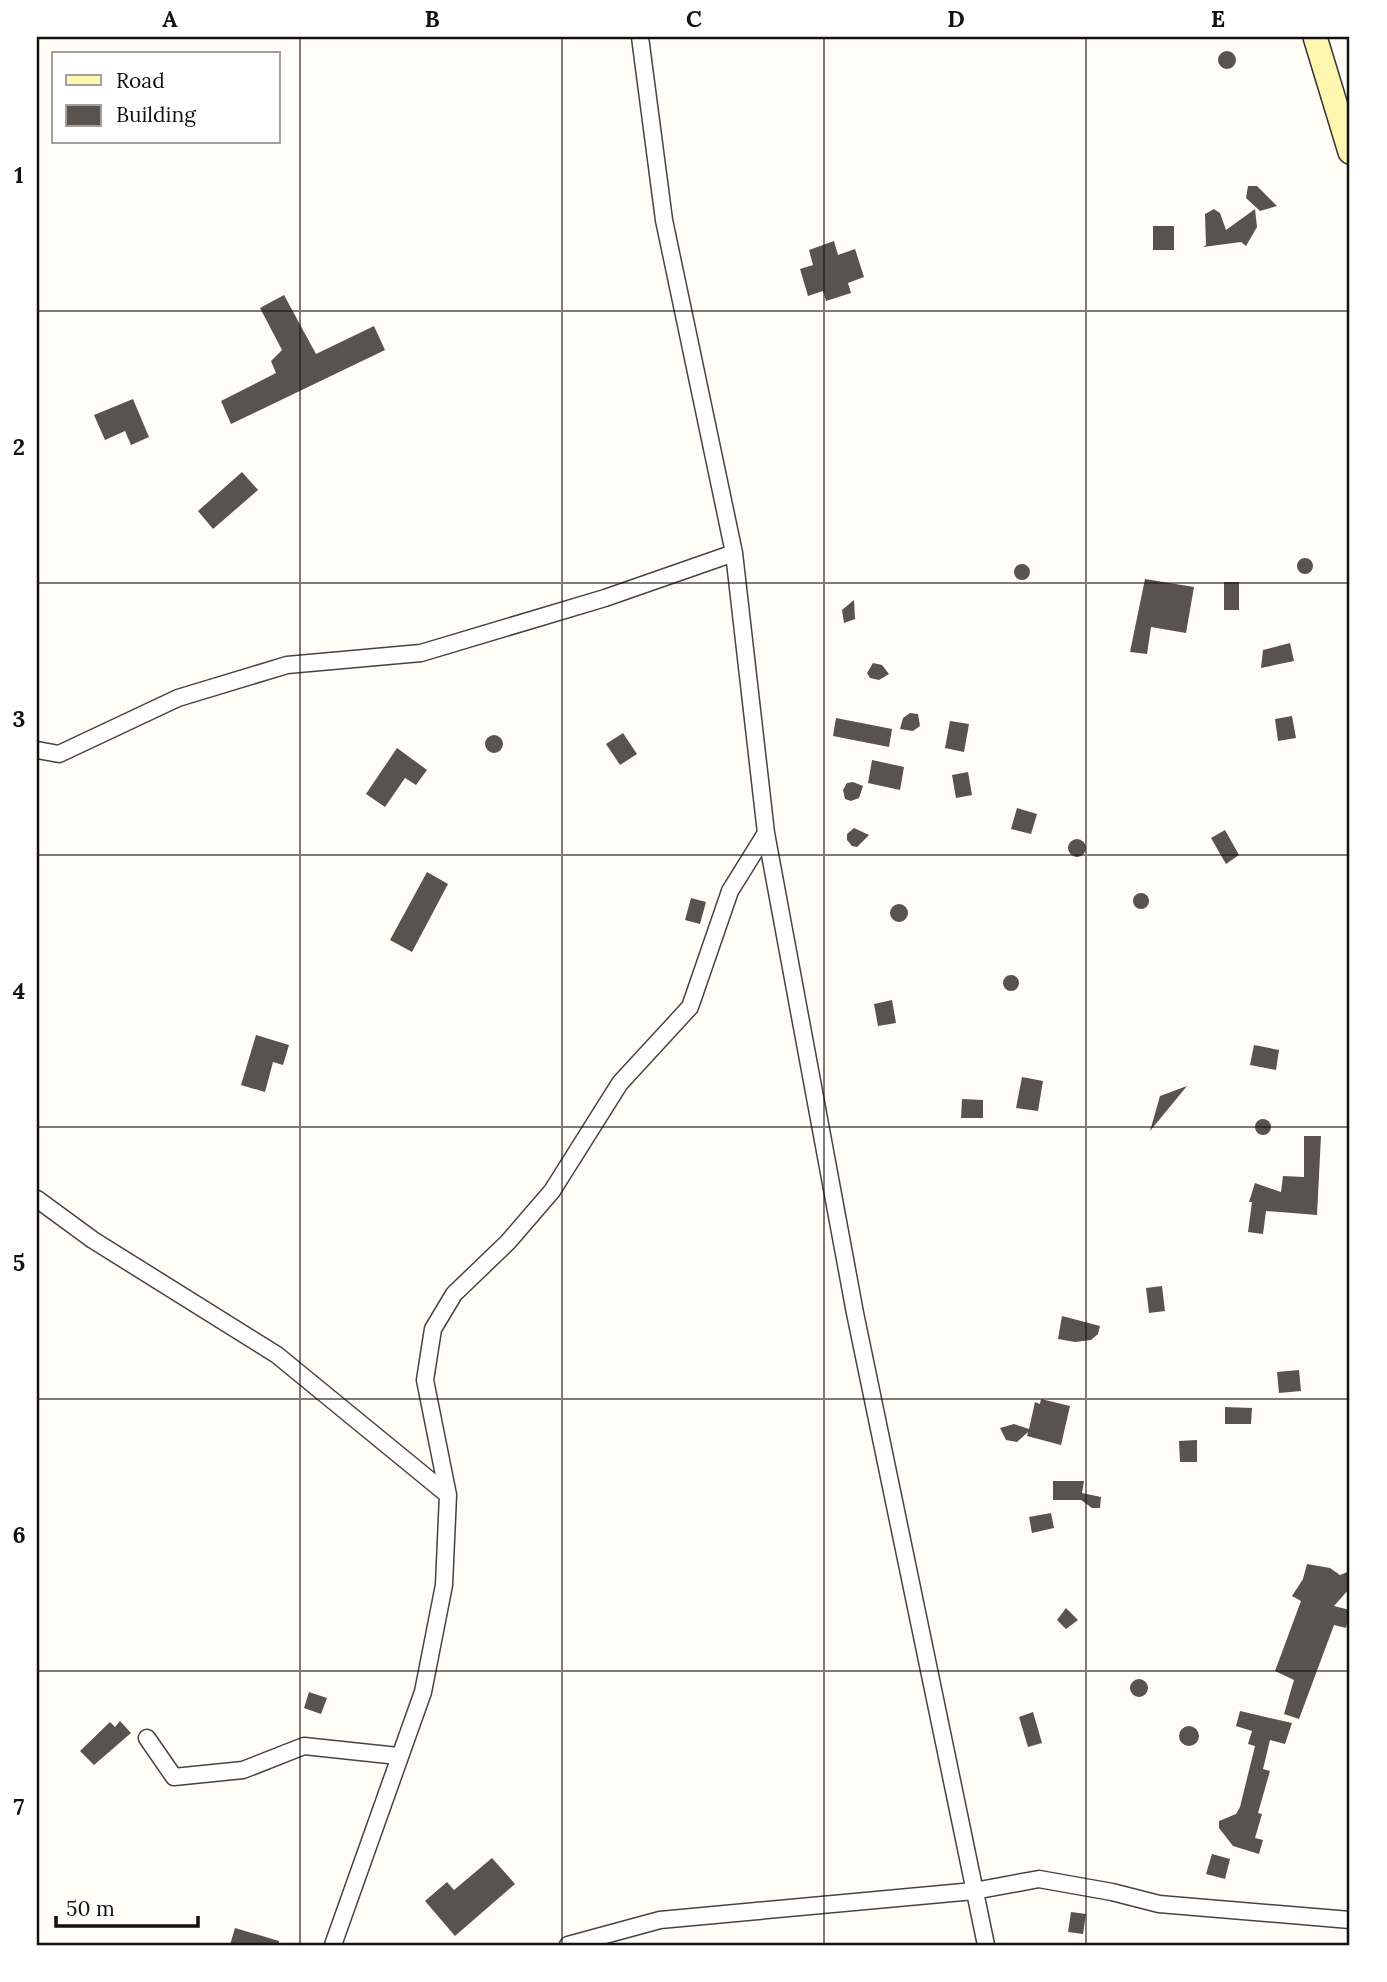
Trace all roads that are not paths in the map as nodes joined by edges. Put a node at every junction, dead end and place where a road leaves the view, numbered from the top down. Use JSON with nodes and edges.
{"nodes":[{"id":1,"x":640,"y":37,"type":"edge"},
{"id":2,"x":1315,"y":37,"type":"edge"},
{"id":3,"x":1350,"y":152,"type":"edge"},
{"id":4,"x":734,"y":553,"type":"junction"},
{"id":5,"x":37,"y":750,"type":"edge"},
{"id":6,"x":765,"y":833,"type":"junction"},
{"id":7,"x":37,"y":1199,"type":"edge"},
{"id":8,"x":448,"y":1495,"type":"junction"},
{"id":9,"x":147,"y":1738,"type":"dead end"},
{"id":10,"x":398,"y":1756,"type":"junction"},
{"id":11,"x":974,"y":1891,"type":"junction"},
{"id":12,"x":1350,"y":1920,"type":"edge"},
{"id":13,"x":333,"y":1945,"type":"edge"},
{"id":14,"x":568,"y":1945,"type":"edge"},
{"id":15,"x":986,"y":1945,"type":"edge"}],
"edges":[{"from":1,"to":4,"type":"street"},
{"from":2,"to":3,"type":"main road"},
{"from":4,"to":5,"type":"street"},
{"from":4,"to":6,"type":"street"},
{"from":6,"to":8,"type":"street"},
{"from":6,"to":11,"type":"street"},
{"from":7,"to":8,"type":"street"},
{"from":8,"to":10,"type":"street"},
{"from":9,"to":10,"type":"street"},
{"from":10,"to":13,"type":"street"},
{"from":11,"to":12,"type":"street"},
{"from":11,"to":14,"type":"street"},
{"from":11,"to":15,"type":"street"}]}
